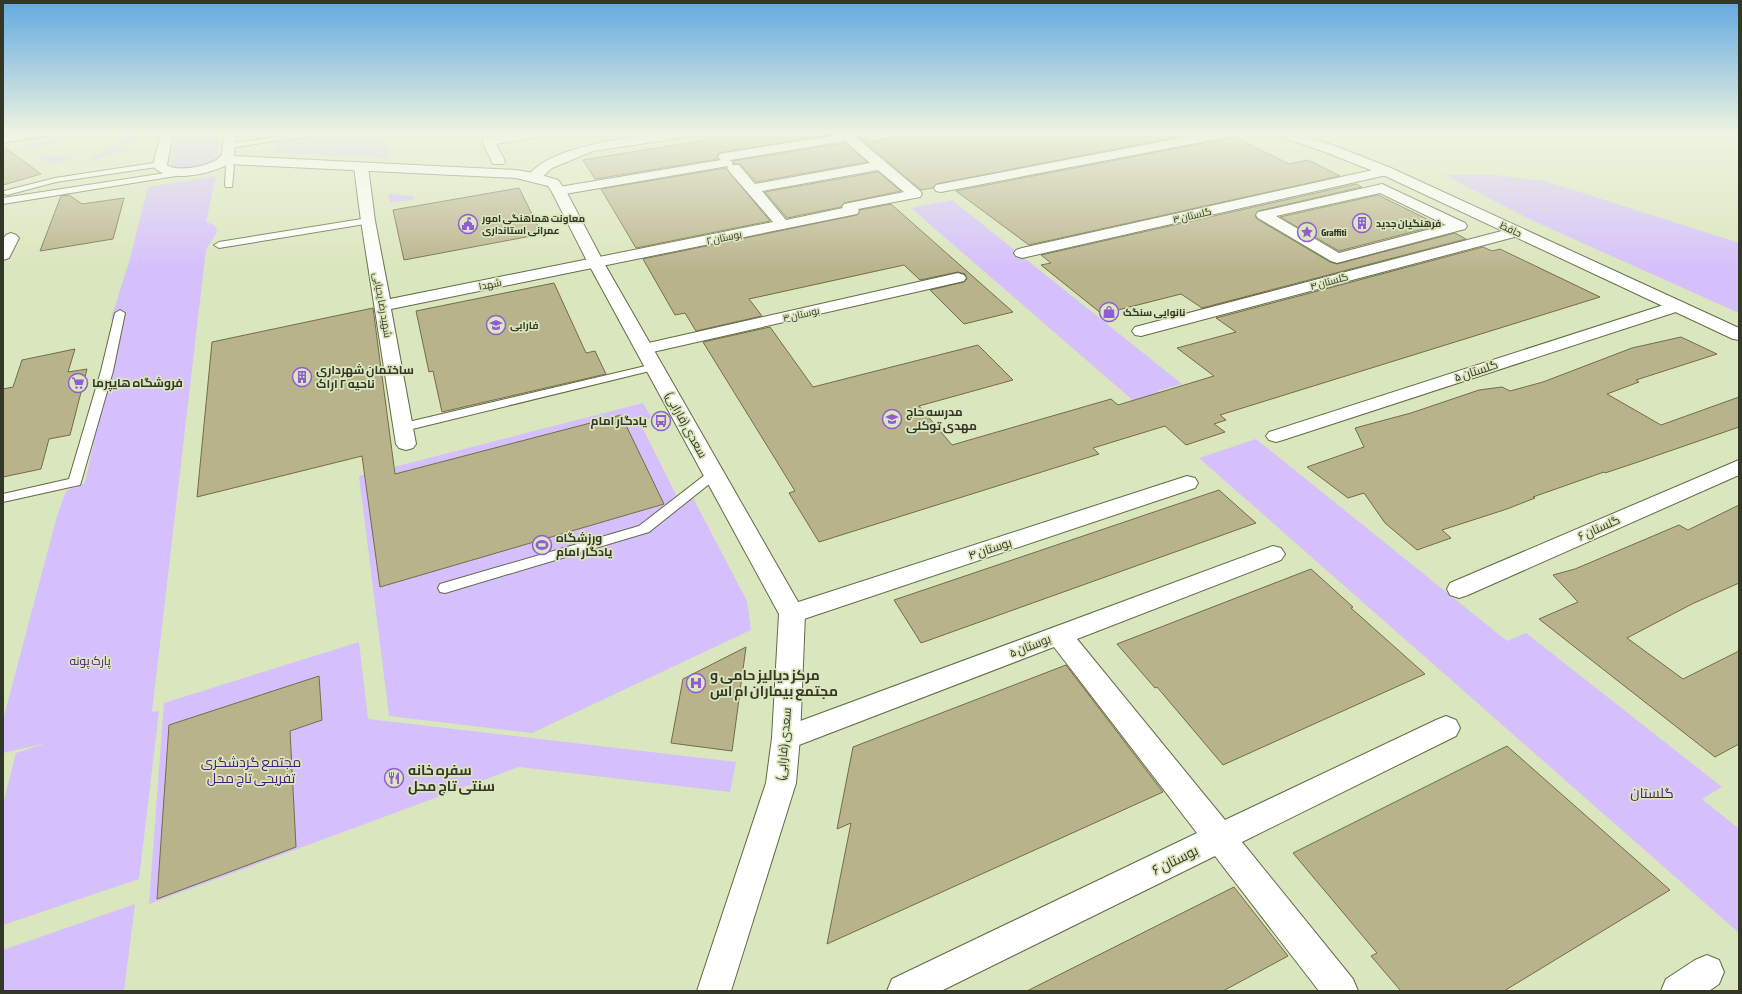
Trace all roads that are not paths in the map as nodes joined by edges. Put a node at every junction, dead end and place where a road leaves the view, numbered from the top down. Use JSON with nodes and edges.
{"nodes":[{"id":1,"x":65,"y":178,"type":"edge"},
{"id":2,"x":146,"y":178,"type":"edge"},
{"id":3,"x":229,"y":178,"type":"edge"},
{"id":4,"x":363,"y":178,"type":"edge"},
{"id":5,"x":546,"y":178,"type":"edge"},
{"id":6,"x":633,"y":178,"type":"edge"},
{"id":7,"x":743,"y":178,"type":"edge"},
{"id":8,"x":809,"y":178,"type":"edge"},
{"id":9,"x":897,"y":178,"type":"edge"},
{"id":10,"x":991,"y":178,"type":"edge"},
{"id":11,"x":1355,"y":178,"type":"edge"},
{"id":12,"x":1357,"y":178,"type":"edge"},
{"id":13,"x":1400,"y":178,"type":"edge"},
{"id":14,"x":229,"y":185,"type":"dead end"},
{"id":15,"x":941,"y":188,"type":"dead end"},
{"id":16,"x":752,"y":189,"type":"junction"},
{"id":17,"x":559,"y":191,"type":"junction"},
{"id":18,"x":1366,"y":191,"type":"junction"},
{"id":19,"x":3,"y":194,"type":"edge"},
{"id":20,"x":3,"y":201,"type":"edge"},
{"id":21,"x":368,"y":220,"type":"junction"},
{"id":22,"x":779,"y":220,"type":"dead end"},
{"id":23,"x":1517,"y":232,"type":"junction"},
{"id":24,"x":3,"y":239,"type":"edge"},
{"id":25,"x":219,"y":245,"type":"dead end"},
{"id":26,"x":1022,"y":253,"type":"dead end"},
{"id":27,"x":3,"y":255,"type":"edge"},
{"id":28,"x":596,"y":263,"type":"junction"},
{"id":29,"x":958,"y":278,"type":"dead end"},
{"id":30,"x":384,"y":305,"type":"junction"},
{"id":31,"x":1676,"y":306,"type":"junction"},
{"id":32,"x":120,"y":313,"type":"dead end"},
{"id":33,"x":1141,"y":331,"type":"dead end"},
{"id":34,"x":1739,"y":335,"type":"edge"},
{"id":35,"x":649,"y":358,"type":"junction"},
{"id":36,"x":404,"y":427,"type":"junction"},
{"id":37,"x":1276,"y":436,"type":"dead end"},
{"id":38,"x":406,"y":444,"type":"dead end"},
{"id":39,"x":1739,"y":467,"type":"edge"},
{"id":40,"x":714,"y":474,"type":"junction"},
{"id":41,"x":1187,"y":483,"type":"dead end"},
{"id":42,"x":3,"y":498,"type":"edge"},
{"id":43,"x":1273,"y":554,"type":"dead end"},
{"id":44,"x":445,"y":588,"type":"dead end"},
{"id":45,"x":1459,"y":589,"type":"dead end"},
{"id":46,"x":792,"y":614,"type":"junction"},
{"id":47,"x":1059,"y":635,"type":"junction"},
{"id":48,"x":1446,"y":728,"type":"dead end"},
{"id":49,"x":786,"y":738,"type":"junction"},
{"id":50,"x":1219,"y":838,"type":"junction"},
{"id":51,"x":1707,"y":972,"type":"dead end"},
{"id":52,"x":714,"y":991,"type":"edge"},
{"id":53,"x":904,"y":991,"type":"edge"},
{"id":54,"x":1340,"y":991,"type":"edge"},
{"id":55,"x":1678,"y":991,"type":"edge"}],
"edges":[{"from":1,"to":19,"type":"lane"},
{"from":2,"to":20,"type":"lane"},
{"from":3,"to":14,"type":"lane"},
{"from":4,"to":21,"type":"street","name":"شهید رضا یحیایی"},
{"from":5,"to":17,"type":"street","name":"سعدی (فارابی)"},
{"from":6,"to":17,"type":"street"},
{"from":7,"to":16,"type":"street"},
{"from":8,"to":16,"type":"street"},
{"from":9,"to":28,"type":"street","name":"بوستان ۲"},
{"from":10,"to":15,"type":"street"},
{"from":11,"to":26,"type":"street","name":"گلستان ۳"},
{"from":12,"to":18,"type":"street"},
{"from":13,"to":23,"type":"street","name":"حافظ"},
{"from":16,"to":22,"type":"street"},
{"from":17,"to":28,"type":"street","name":"سعدی (فارابی)"},
{"from":18,"to":18,"type":"street"},
{"from":21,"to":25,"type":"lane"},
{"from":21,"to":30,"type":"street","name":"شهید رضا یحیایی"},
{"from":23,"to":31,"type":"street","name":"حافظ"},
{"from":23,"to":33,"type":"street","name":"گلستان ۴"},
{"from":24,"to":27,"type":"street"},
{"from":28,"to":30,"type":"street","name":"شهدا"},
{"from":28,"to":35,"type":"street","name":"سعدی (فارابی)"},
{"from":29,"to":35,"type":"street","name":"بوستان ۳"},
{"from":30,"to":36,"type":"street","name":"شهید رضا یحیایی"},
{"from":31,"to":34,"type":"street","name":"حافظ"},
{"from":31,"to":37,"type":"street","name":"گلستان ۵"},
{"from":32,"to":42,"type":"lane"},
{"from":35,"to":36,"type":"lane"},
{"from":35,"to":40,"type":"street","name":"سعدی (فارابی)"},
{"from":36,"to":38,"type":"street","name":"شهید رضا یحیایی"},
{"from":39,"to":45,"type":"street","name":"گلستان ۶"},
{"from":40,"to":44,"type":"lane"},
{"from":40,"to":46,"type":"street","name":"سعدی (فارابی)"},
{"from":41,"to":46,"type":"street","name":"بوستان ۴"},
{"from":43,"to":47,"type":"street","name":"بوستان ۵"},
{"from":46,"to":49,"type":"street","name":"سعدی (فارابی)"},
{"from":47,"to":49,"type":"street","name":"بوستان ۵"},
{"from":47,"to":50,"type":"street"},
{"from":48,"to":50,"type":"street","name":"بوستان ۶"},
{"from":49,"to":52,"type":"street","name":"سعدی (فارابی)"},
{"from":50,"to":53,"type":"street","name":"بوستان ۶"},
{"from":50,"to":54,"type":"street"},
{"from":51,"to":55,"type":"street"}]}
